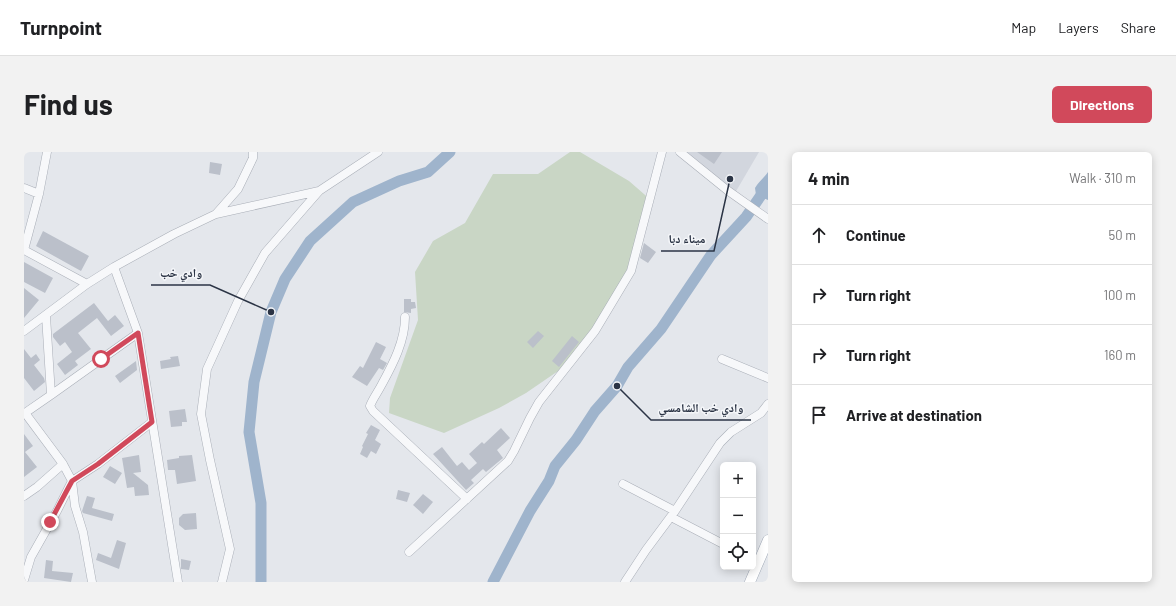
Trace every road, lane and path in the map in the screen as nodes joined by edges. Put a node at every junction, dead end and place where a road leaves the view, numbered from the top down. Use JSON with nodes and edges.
{"nodes":[{"id":1,"x":47,"y":152,"type":"edge"},
{"id":2,"x":253,"y":152,"type":"edge"},
{"id":3,"x":378,"y":152,"type":"edge"},
{"id":4,"x":662,"y":152,"type":"edge"},
{"id":5,"x":680,"y":152,"type":"edge"},
{"id":6,"x":24,"y":188,"type":"edge"},
{"id":7,"x":319,"y":191,"type":"junction"},
{"id":8,"x":39,"y":194,"type":"junction"},
{"id":9,"x":216,"y":214,"type":"junction"},
{"id":10,"x":768,"y":219,"type":"edge"},
{"id":11,"x":114,"y":267,"type":"junction"},
{"id":12,"x":87,"y":284,"type":"junction"},
{"id":13,"x":46,"y":316,"type":"junction"},
{"id":14,"x":405,"y":317,"type":"dead end"},
{"id":15,"x":24,"y":331,"type":"edge"},
{"id":16,"x":138,"y":333,"type":"junction"},
{"id":17,"x":722,"y":359,"type":"dead end"},
{"id":18,"x":768,"y":378,"type":"edge"},
{"id":19,"x":51,"y":395,"type":"junction"},
{"id":20,"x":768,"y":404,"type":"edge"},
{"id":21,"x":25,"y":412,"type":"edge"},
{"id":22,"x":152,"y":422,"type":"junction"},
{"id":23,"x":63,"y":464,"type":"junction"},
{"id":24,"x":72,"y":481,"type":"junction"},
{"id":25,"x":623,"y":484,"type":"dead end"},
{"id":26,"x":24,"y":496,"type":"edge"},
{"id":27,"x":467,"y":499,"type":"junction"},
{"id":28,"x":673,"y":514,"type":"junction"},
{"id":29,"x":768,"y":540,"type":"edge"},
{"id":30,"x":720,"y":542,"type":"edge"},
{"id":31,"x":409,"y":552,"type":"dead end"},
{"id":32,"x":756,"y":561,"type":"edge"},
{"id":33,"x":753,"y":570,"type":"edge"},
{"id":34,"x":24,"y":580,"type":"edge"},
{"id":35,"x":92,"y":582,"type":"edge"},
{"id":36,"x":178,"y":582,"type":"edge"},
{"id":37,"x":222,"y":582,"type":"edge"},
{"id":38,"x":625,"y":582,"type":"edge"},
{"id":39,"x":750,"y":582,"type":"edge"}],
"edges":[{"from":1,"to":8,"type":"street"},
{"from":2,"to":9,"type":"street"},
{"from":3,"to":7,"type":"street"},
{"from":4,"to":27,"type":"street"},
{"from":5,"to":10,"type":"street"},
{"from":6,"to":8,"type":"street"},
{"from":7,"to":9,"type":"street"},
{"from":7,"to":37,"type":"street"},
{"from":8,"to":12,"type":"street"},
{"from":9,"to":11,"type":"street"},
{"from":11,"to":12,"type":"street"},
{"from":11,"to":16,"type":"street"},
{"from":12,"to":13,"type":"street"},
{"from":13,"to":15,"type":"street"},
{"from":13,"to":19,"type":"street"},
{"from":14,"to":27,"type":"street"},
{"from":16,"to":19,"type":"street"},
{"from":16,"to":22,"type":"street"},
{"from":17,"to":18,"type":"street"},
{"from":19,"to":21,"type":"street"},
{"from":20,"to":28,"type":"street"},
{"from":21,"to":23,"type":"street"},
{"from":22,"to":24,"type":"street"},
{"from":22,"to":36,"type":"street"},
{"from":23,"to":24,"type":"street"},
{"from":23,"to":26,"type":"street"},
{"from":24,"to":34,"type":"street"},
{"from":24,"to":35,"type":"street"},
{"from":25,"to":28,"type":"street"},
{"from":27,"to":31,"type":"street"},
{"from":28,"to":30,"type":"street"},
{"from":28,"to":38,"type":"street"},
{"from":29,"to":32,"type":"main road"},
{"from":33,"to":39,"type":"main road"}]}
